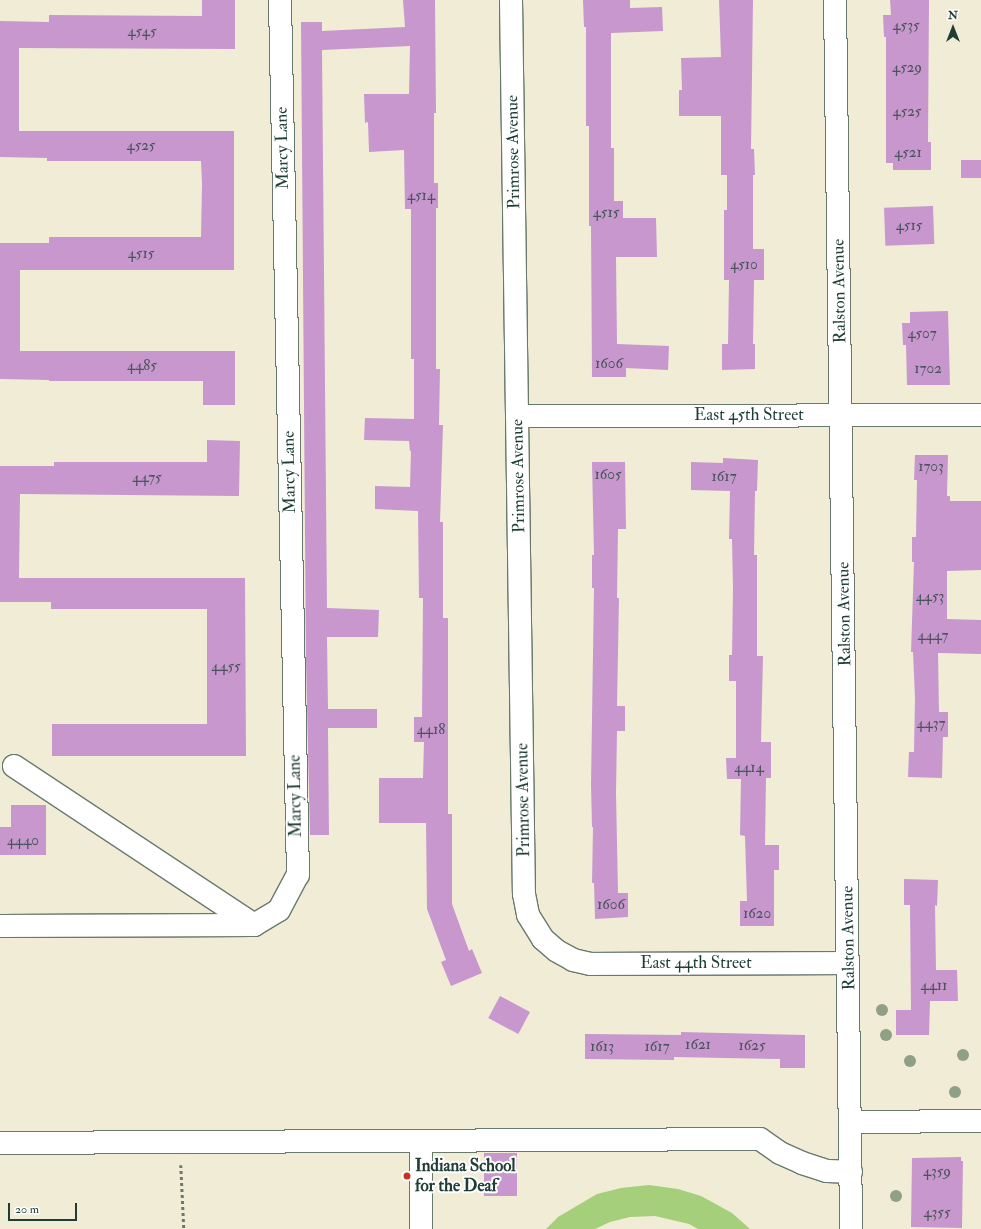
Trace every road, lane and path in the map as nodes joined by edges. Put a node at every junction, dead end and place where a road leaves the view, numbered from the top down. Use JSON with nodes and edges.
{"nodes":[{"id":1,"x":280,"y":0,"type":"edge"},
{"id":2,"x":511,"y":0,"type":"edge"},
{"id":3,"x":834,"y":0,"type":"edge"},
{"id":4,"x":981,"y":415,"type":"edge"},
{"id":5,"x":517,"y":416,"type":"junction"},
{"id":6,"x":841,"y":416,"type":"junction"},
{"id":7,"x":5,"y":762,"type":"edge"},
{"id":8,"x":254,"y":925,"type":"junction"},
{"id":9,"x":0,"y":926,"type":"edge"},
{"id":10,"x":549,"y":944,"type":"joint"},
{"id":11,"x":848,"y":963,"type":"junction"},
{"id":12,"x":981,"y":1121,"type":"edge"},
{"id":13,"x":850,"y":1122,"type":"junction"},
{"id":14,"x":421,"y":1141,"type":"junction"},
{"id":15,"x":180,"y":1142,"type":"junction"},
{"id":16,"x":0,"y":1143,"type":"edge"},
{"id":17,"x":851,"y":1172,"type":"junction"},
{"id":18,"x":184,"y":1229,"type":"edge"},
{"id":19,"x":421,"y":1229,"type":"edge"},
{"id":20,"x":851,"y":1229,"type":"edge"}],
"edges":[{"from":1,"to":8,"type":"street","name":"Marcy Lane"},
{"from":2,"to":5,"type":"street","name":"Primrose Avenue"},
{"from":3,"to":6,"type":"street","name":"Ralston Avenue"},
{"from":4,"to":6,"type":"street","name":"East 45th Street"},
{"from":5,"to":6,"type":"street","name":"East 45th Street"},
{"from":5,"to":10,"type":"street","name":"Primrose Avenue"},
{"from":6,"to":11,"type":"street","name":"Ralston Avenue"},
{"from":7,"to":8,"type":"street"},
{"from":8,"to":9,"type":"street"},
{"from":10,"to":11,"type":"street","name":"East 44th Street"},
{"from":11,"to":13,"type":"street","name":"Ralston Avenue"},
{"from":12,"to":13,"type":"street"},
{"from":13,"to":17,"type":"street","name":"Ralston Avenue"},
{"from":14,"to":15,"type":"street"},
{"from":14,"to":17,"type":"street"},
{"from":14,"to":19,"type":"street"},
{"from":15,"to":16,"type":"street"},
{"from":15,"to":18,"type":"path"},
{"from":17,"to":20,"type":"street","name":"Ralston Avenue"}]}
